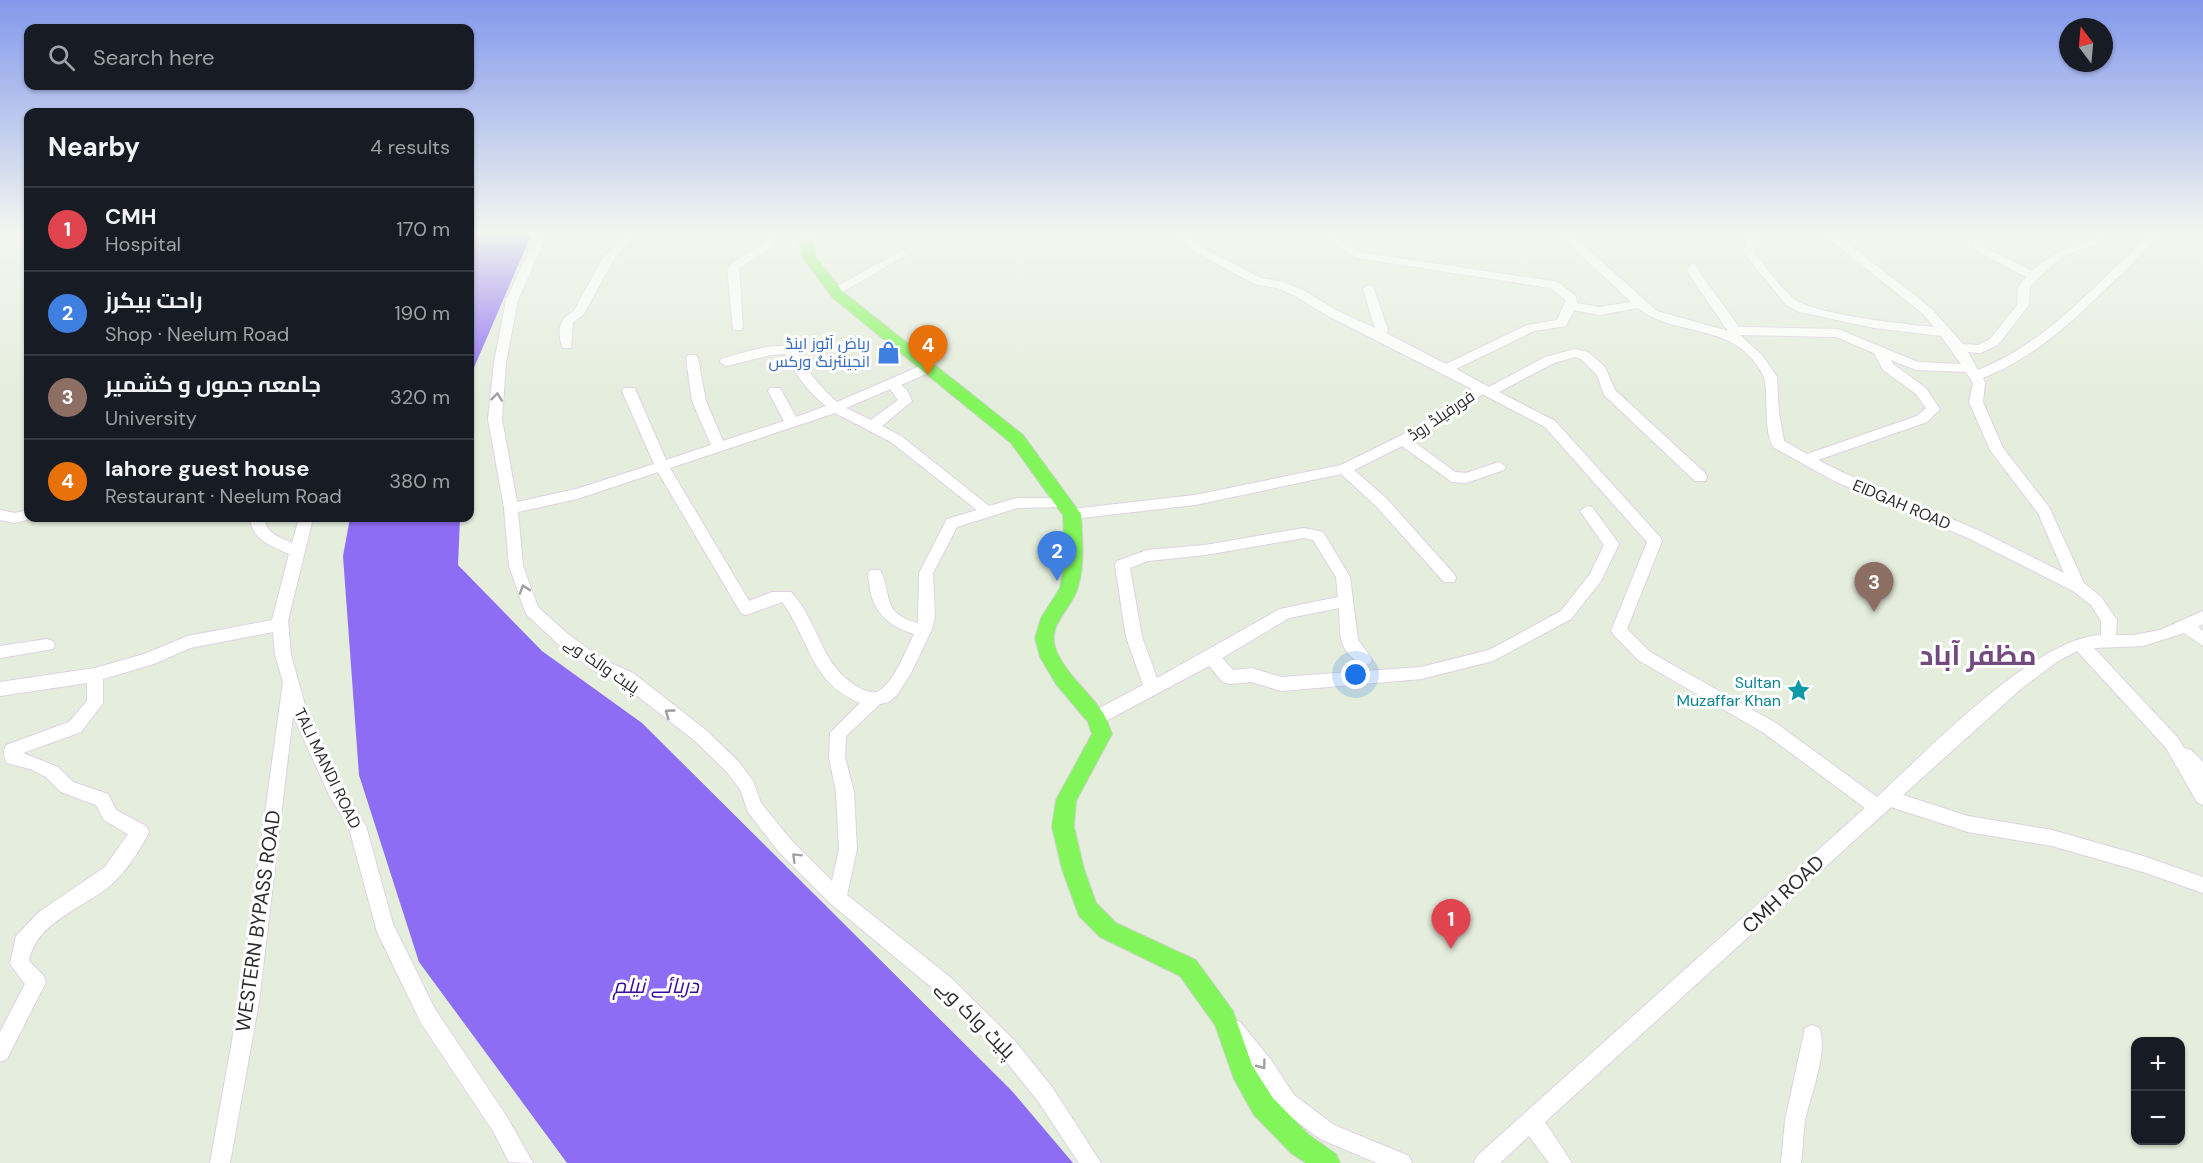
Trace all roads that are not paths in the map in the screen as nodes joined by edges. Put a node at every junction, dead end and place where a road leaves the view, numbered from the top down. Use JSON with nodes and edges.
{"nodes":[{"id":1,"x":518,"y":287,"type":"edge"},
{"id":2,"x":589,"y":287,"type":"edge"},
{"id":3,"x":735,"y":287,"type":"edge"},
{"id":4,"x":832,"y":287,"type":"edge"},
{"id":5,"x":842,"y":287,"type":"edge"},
{"id":6,"x":1285,"y":287,"type":"edge"},
{"id":7,"x":1557,"y":287,"type":"edge"},
{"id":8,"x":1622,"y":287,"type":"edge"},
{"id":9,"x":1703,"y":287,"type":"edge"},
{"id":10,"x":1777,"y":287,"type":"edge"},
{"id":11,"x":1897,"y":287,"type":"edge"},
{"id":12,"x":2024,"y":287,"type":"edge"},
{"id":13,"x":2101,"y":287,"type":"edge"},
{"id":14,"x":1369,"y":290,"type":"dead end"},
{"id":15,"x":835,"y":291,"type":"junction"},
{"id":16,"x":1640,"y":304,"type":"junction"},
{"id":17,"x":1569,"y":305,"type":"junction"},
{"id":18,"x":737,"y":327,"type":"dead end"},
{"id":19,"x":1945,"y":332,"type":"junction"},
{"id":20,"x":1377,"y":334,"type":"junction"},
{"id":21,"x":1734,"y":334,"type":"junction"},
{"id":22,"x":567,"y":345,"type":"dead end"},
{"id":23,"x":1959,"y":348,"type":"junction"},
{"id":24,"x":1879,"y":350,"type":"junction"},
{"id":25,"x":692,"y":358,"type":"dead end"},
{"id":26,"x":726,"y":362,"type":"dead end"},
{"id":27,"x":930,"y":367,"type":"junction"},
{"id":28,"x":1446,"y":369,"type":"junction"},
{"id":29,"x":1972,"y":372,"type":"junction"},
{"id":30,"x":892,"y":384,"type":"junction"},
{"id":31,"x":1485,"y":390,"type":"junction"},
{"id":32,"x":629,"y":391,"type":"dead end"},
{"id":33,"x":775,"y":391,"type":"dead end"},
{"id":34,"x":836,"y":408,"type":"junction"},
{"id":35,"x":792,"y":423,"type":"junction"},
{"id":36,"x":873,"y":426,"type":"junction"},
{"id":37,"x":1403,"y":440,"type":"junction"},
{"id":38,"x":719,"y":447,"type":"junction"},
{"id":39,"x":1806,"y":459,"type":"junction"},
{"id":40,"x":661,"y":465,"type":"junction"},
{"id":41,"x":1499,"y":467,"type":"dead end"},
{"id":42,"x":1344,"y":470,"type":"junction"},
{"id":43,"x":1700,"y":477,"type":"dead end"},
{"id":44,"x":511,"y":508,"type":"junction"},
{"id":45,"x":1068,"y":508,"type":"junction"},
{"id":46,"x":1587,"y":511,"type":"dead end"},
{"id":47,"x":985,"y":512,"type":"junction"},
{"id":48,"x":0,"y":515,"type":"edge"},
{"id":49,"x":24,"y":516,"type":"edge"},
{"id":50,"x":256,"y":522,"type":"edge"},
{"id":51,"x":305,"y":522,"type":"edge"},
{"id":52,"x":296,"y":551,"type":"junction"},
{"id":53,"x":875,"y":574,"type":"dead end"},
{"id":54,"x":1449,"y":578,"type":"dead end"},
{"id":55,"x":2078,"y":587,"type":"junction"},
{"id":56,"x":1345,"y":601,"type":"junction"},
{"id":57,"x":2203,"y":617,"type":"edge"},
{"id":58,"x":280,"y":625,"type":"junction"},
{"id":59,"x":2186,"y":626,"type":"junction"},
{"id":60,"x":924,"y":629,"type":"junction"},
{"id":61,"x":2203,"y":640,"type":"edge"},
{"id":62,"x":2093,"y":643,"type":"junction"},
{"id":63,"x":47,"y":645,"type":"dead end"},
{"id":64,"x":0,"y":652,"type":"edge"},
{"id":65,"x":1211,"y":657,"type":"junction"},
{"id":66,"x":1364,"y":659,"type":"dead end"},
{"id":67,"x":95,"y":675,"type":"junction"},
{"id":68,"x":290,"y":678,"type":"junction"},
{"id":69,"x":1152,"y":688,"type":"junction"},
{"id":70,"x":0,"y":689,"type":"edge"},
{"id":71,"x":875,"y":699,"type":"junction"},
{"id":72,"x":1096,"y":718,"type":"junction"},
{"id":73,"x":2172,"y":743,"type":"junction"},
{"id":74,"x":2203,"y":772,"type":"edge"},
{"id":75,"x":2203,"y":797,"type":"edge"},
{"id":76,"x":1883,"y":802,"type":"junction"},
{"id":77,"x":2203,"y":885,"type":"edge"},
{"id":78,"x":837,"y":898,"type":"junction"},
{"id":79,"x":1225,"y":1020,"type":"junction"},
{"id":80,"x":1812,"y":1035,"type":"dead end"},
{"id":81,"x":0,"y":1052,"type":"edge"},
{"id":82,"x":1531,"y":1121,"type":"junction"},
{"id":83,"x":220,"y":1163,"type":"edge"},
{"id":84,"x":523,"y":1163,"type":"edge"},
{"id":85,"x":1091,"y":1163,"type":"edge"},
{"id":86,"x":1327,"y":1163,"type":"edge"},
{"id":87,"x":1402,"y":1163,"type":"edge"},
{"id":88,"x":1484,"y":1163,"type":"edge"},
{"id":89,"x":1562,"y":1163,"type":"edge"},
{"id":90,"x":1791,"y":1163,"type":"edge"}],
"edges":[{"from":44,"to":1,"type":"street","name":"پلیٹ والک وے","one_way":true},
{"from":2,"to":22,"type":"street"},
{"from":3,"to":18,"type":"street"},
{"from":4,"to":15,"type":"main road"},
{"from":5,"to":15,"type":"street"},
{"from":6,"to":20,"type":"street"},
{"from":7,"to":17,"type":"street"},
{"from":8,"to":16,"type":"street"},
{"from":9,"to":21,"type":"street"},
{"from":10,"to":19,"type":"street"},
{"from":11,"to":19,"type":"street"},
{"from":12,"to":23,"type":"street"},
{"from":13,"to":29,"type":"street"},
{"from":14,"to":20,"type":"street"},
{"from":15,"to":27,"type":"main road"},
{"from":16,"to":17,"type":"street"},
{"from":16,"to":21,"type":"street"},
{"from":17,"to":28,"type":"street","name":"فورفیلڈ روڈ"},
{"from":19,"to":23,"type":"street"},
{"from":20,"to":28,"type":"street"},
{"from":21,"to":24,"type":"street"},
{"from":21,"to":39,"type":"street","name":"EIDGAH ROAD"},
{"from":23,"to":29,"type":"street"},
{"from":24,"to":29,"type":"street"},
{"from":24,"to":39,"type":"street"},
{"from":25,"to":38,"type":"street"},
{"from":26,"to":34,"type":"street"},
{"from":27,"to":30,"type":"street"},
{"from":27,"to":45,"type":"main road"},
{"from":28,"to":31,"type":"street","name":"فورفیلڈ روڈ"},
{"from":29,"to":55,"type":"street"},
{"from":30,"to":34,"type":"street"},
{"from":30,"to":36,"type":"street"},
{"from":31,"to":37,"type":"street","name":"فورفیلڈ روڈ"},
{"from":31,"to":43,"type":"street"},
{"from":31,"to":76,"type":"street"},
{"from":32,"to":40,"type":"street"},
{"from":33,"to":35,"type":"street"},
{"from":34,"to":35,"type":"street"},
{"from":34,"to":36,"type":"street"},
{"from":35,"to":38,"type":"street"},
{"from":36,"to":47,"type":"street"},
{"from":37,"to":41,"type":"street"},
{"from":37,"to":42,"type":"street","name":"فورفیلڈ روڈ"},
{"from":38,"to":40,"type":"street"},
{"from":39,"to":55,"type":"street","name":"EIDGAH ROAD"},
{"from":40,"to":44,"type":"street"},
{"from":40,"to":71,"type":"street"},
{"from":42,"to":45,"type":"street","name":"فورفیلڈ روڈ"},
{"from":42,"to":54,"type":"street"},
{"from":78,"to":44,"type":"street","name":"پلیٹ والک وے","one_way":true},
{"from":45,"to":47,"type":"street","name":"فورفیلڈ روڈ"},
{"from":45,"to":72,"type":"main road"},
{"from":46,"to":65,"type":"street"},
{"from":47,"to":60,"type":"street","name":"فورفیلڈ روڈ"},
{"from":48,"to":49,"type":"street"},
{"from":50,"to":52,"type":"street"},
{"from":51,"to":52,"type":"street","name":"TALI MANDI ROAD"},
{"from":52,"to":58,"type":"street","name":"TALI MANDI ROAD"},
{"from":53,"to":60,"type":"street"},
{"from":55,"to":62,"type":"street","name":"EIDGAH ROAD"},
{"from":56,"to":65,"type":"street"},
{"from":56,"to":66,"type":"street"},
{"from":56,"to":69,"type":"street"},
{"from":57,"to":59,"type":"street"},
{"from":58,"to":67,"type":"street"},
{"from":58,"to":68,"type":"street","name":"TALI MANDI ROAD"},
{"from":59,"to":61,"type":"street"},
{"from":59,"to":62,"type":"street"},
{"from":60,"to":71,"type":"street"},
{"from":62,"to":73,"type":"street"},
{"from":62,"to":76,"type":"street","name":"CMH ROAD"},
{"from":63,"to":64,"type":"street"},
{"from":65,"to":69,"type":"street"},
{"from":67,"to":70,"type":"street"},
{"from":67,"to":81,"type":"street"},
{"from":68,"to":83,"type":"street","name":"WESTERN BYPASS ROAD"},
{"from":68,"to":84,"type":"street","name":"TALI MANDI ROAD"},
{"from":69,"to":72,"type":"street"},
{"from":71,"to":78,"type":"street"},
{"from":72,"to":79,"type":"main road"},
{"from":73,"to":74,"type":"street"},
{"from":73,"to":75,"type":"street"},
{"from":76,"to":77,"type":"street"},
{"from":76,"to":82,"type":"street","name":"CMH ROAD"},
{"from":78,"to":85,"type":"street","name":"پلیٹ واک وے"},
{"from":79,"to":86,"type":"main road"},
{"from":79,"to":87,"type":"street","one_way":true},
{"from":80,"to":90,"type":"street"},
{"from":82,"to":88,"type":"street","name":"CMH ROAD"},
{"from":82,"to":89,"type":"street"}]}
